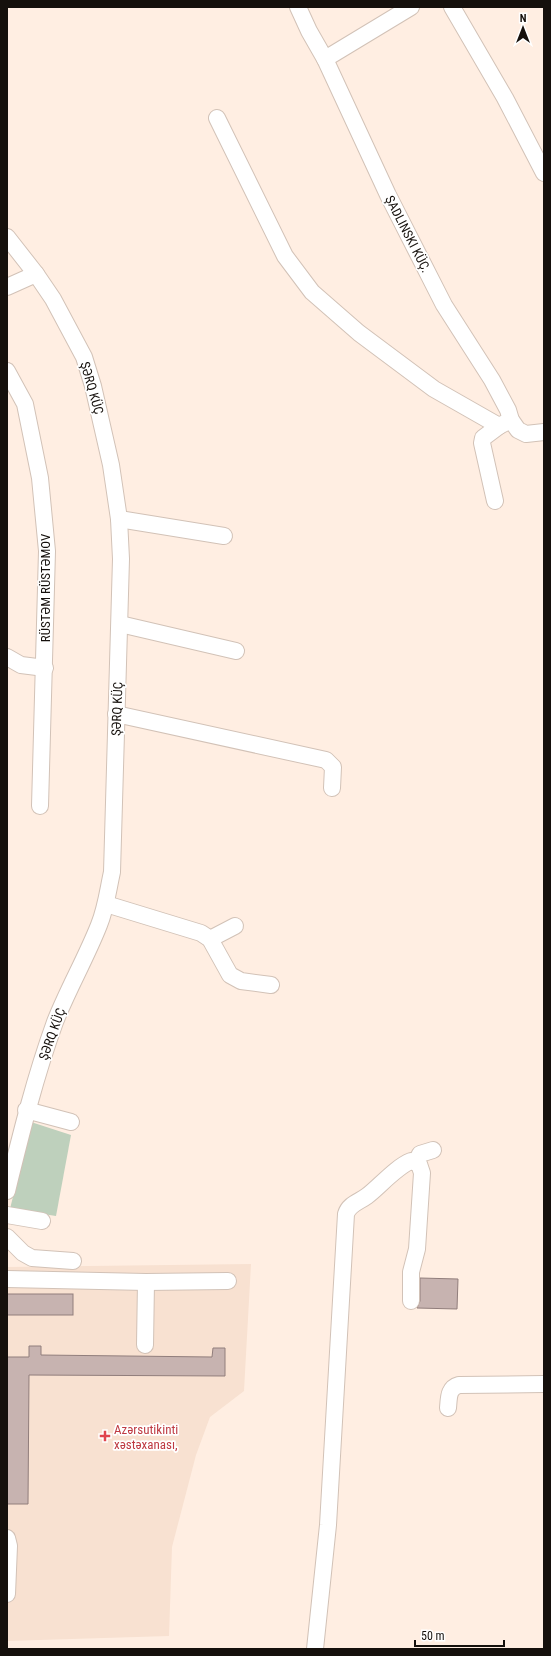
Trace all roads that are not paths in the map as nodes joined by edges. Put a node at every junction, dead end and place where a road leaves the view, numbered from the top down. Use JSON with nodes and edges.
{"nodes":[{"id":1,"x":298,"y":7,"type":"edge"},
{"id":2,"x":411,"y":7,"type":"edge"},
{"id":3,"x":452,"y":7,"type":"edge"},
{"id":4,"x":325,"y":59,"type":"junction"},
{"id":5,"x":217,"y":118,"type":"dead end"},
{"id":6,"x":544,"y":173,"type":"edge"},
{"id":7,"x":7,"y":237,"type":"edge"},
{"id":8,"x":36,"y":274,"type":"junction"},
{"id":9,"x":7,"y":287,"type":"edge"},
{"id":10,"x":7,"y":371,"type":"edge"},
{"id":11,"x":505,"y":423,"type":"junction"},
{"id":12,"x":544,"y":432,"type":"edge"},
{"id":13,"x":495,"y":500,"type":"dead end"},
{"id":14,"x":119,"y":519,"type":"junction"},
{"id":15,"x":224,"y":536,"type":"dead end"},
{"id":16,"x":120,"y":624,"type":"junction"},
{"id":17,"x":236,"y":651,"type":"dead end"},
{"id":18,"x":7,"y":657,"type":"edge"},
{"id":19,"x":45,"y":668,"type":"junction"},
{"id":20,"x":116,"y":714,"type":"junction"},
{"id":21,"x":332,"y":788,"type":"dead end"},
{"id":22,"x":40,"y":806,"type":"dead end"},
{"id":23,"x":106,"y":904,"type":"junction"},
{"id":24,"x":235,"y":926,"type":"dead end"},
{"id":25,"x":210,"y":939,"type":"junction"},
{"id":26,"x":271,"y":985,"type":"dead end"},
{"id":27,"x":26,"y":1110,"type":"junction"},
{"id":28,"x":71,"y":1122,"type":"dead end"},
{"id":29,"x":433,"y":1150,"type":"dead end"},
{"id":30,"x":416,"y":1162,"type":"junction"},
{"id":31,"x":7,"y":1191,"type":"edge"},
{"id":32,"x":7,"y":1215,"type":"edge"},
{"id":33,"x":42,"y":1221,"type":"dead end"},
{"id":34,"x":7,"y":1237,"type":"edge"},
{"id":35,"x":73,"y":1262,"type":"dead end"},
{"id":36,"x":7,"y":1279,"type":"edge"},
{"id":37,"x":228,"y":1281,"type":"dead end"},
{"id":38,"x":146,"y":1282,"type":"junction"},
{"id":39,"x":411,"y":1301,"type":"dead end"},
{"id":40,"x":145,"y":1345,"type":"dead end"},
{"id":41,"x":544,"y":1384,"type":"edge"},
{"id":42,"x":448,"y":1408,"type":"dead end"},
{"id":43,"x":7,"y":1538,"type":"edge"},
{"id":44,"x":7,"y":1594,"type":"edge"},
{"id":45,"x":315,"y":1649,"type":"edge"}],
"edges":[{"from":1,"to":4,"type":"street","name":"ŞADLINSKI KÜÇ."},
{"from":2,"to":4,"type":"street"},
{"from":3,"to":6,"type":"street"},
{"from":4,"to":11,"type":"street","name":"ŞADLINSKI KÜÇ."},
{"from":5,"to":11,"type":"street"},
{"from":7,"to":8,"type":"street","name":"ŞƏRQ KÜÇ"},
{"from":8,"to":9,"type":"street"},
{"from":8,"to":14,"type":"street","name":"ŞƏRQ KÜÇ"},
{"from":10,"to":19,"type":"street","name":"RÜSTƏM RÜSTƏMOV"},
{"from":11,"to":12,"type":"street","name":"ŞADLINSKI KÜÇ."},
{"from":11,"to":13,"type":"street"},
{"from":14,"to":15,"type":"street"},
{"from":14,"to":16,"type":"street","name":"ŞƏRQ KÜÇ"},
{"from":16,"to":17,"type":"street"},
{"from":16,"to":20,"type":"street","name":"ŞƏRQ KÜÇ"},
{"from":18,"to":19,"type":"street"},
{"from":19,"to":22,"type":"street","name":"RÜSTƏM RÜSTƏMOV"},
{"from":20,"to":21,"type":"street"},
{"from":20,"to":23,"type":"street","name":"ŞƏRQ KÜÇ"},
{"from":23,"to":25,"type":"street"},
{"from":23,"to":27,"type":"street","name":"ŞƏRQ KÜÇ"},
{"from":24,"to":25,"type":"street"},
{"from":25,"to":26,"type":"street"},
{"from":27,"to":28,"type":"street"},
{"from":27,"to":31,"type":"street","name":"ŞƏRQ KÜÇ"},
{"from":29,"to":30,"type":"street"},
{"from":30,"to":39,"type":"street"},
{"from":30,"to":45,"type":"street"},
{"from":32,"to":33,"type":"street"},
{"from":34,"to":35,"type":"street"},
{"from":36,"to":38,"type":"street"},
{"from":37,"to":38,"type":"street"},
{"from":38,"to":40,"type":"street"},
{"from":41,"to":42,"type":"street"},
{"from":43,"to":44,"type":"street"}]}
